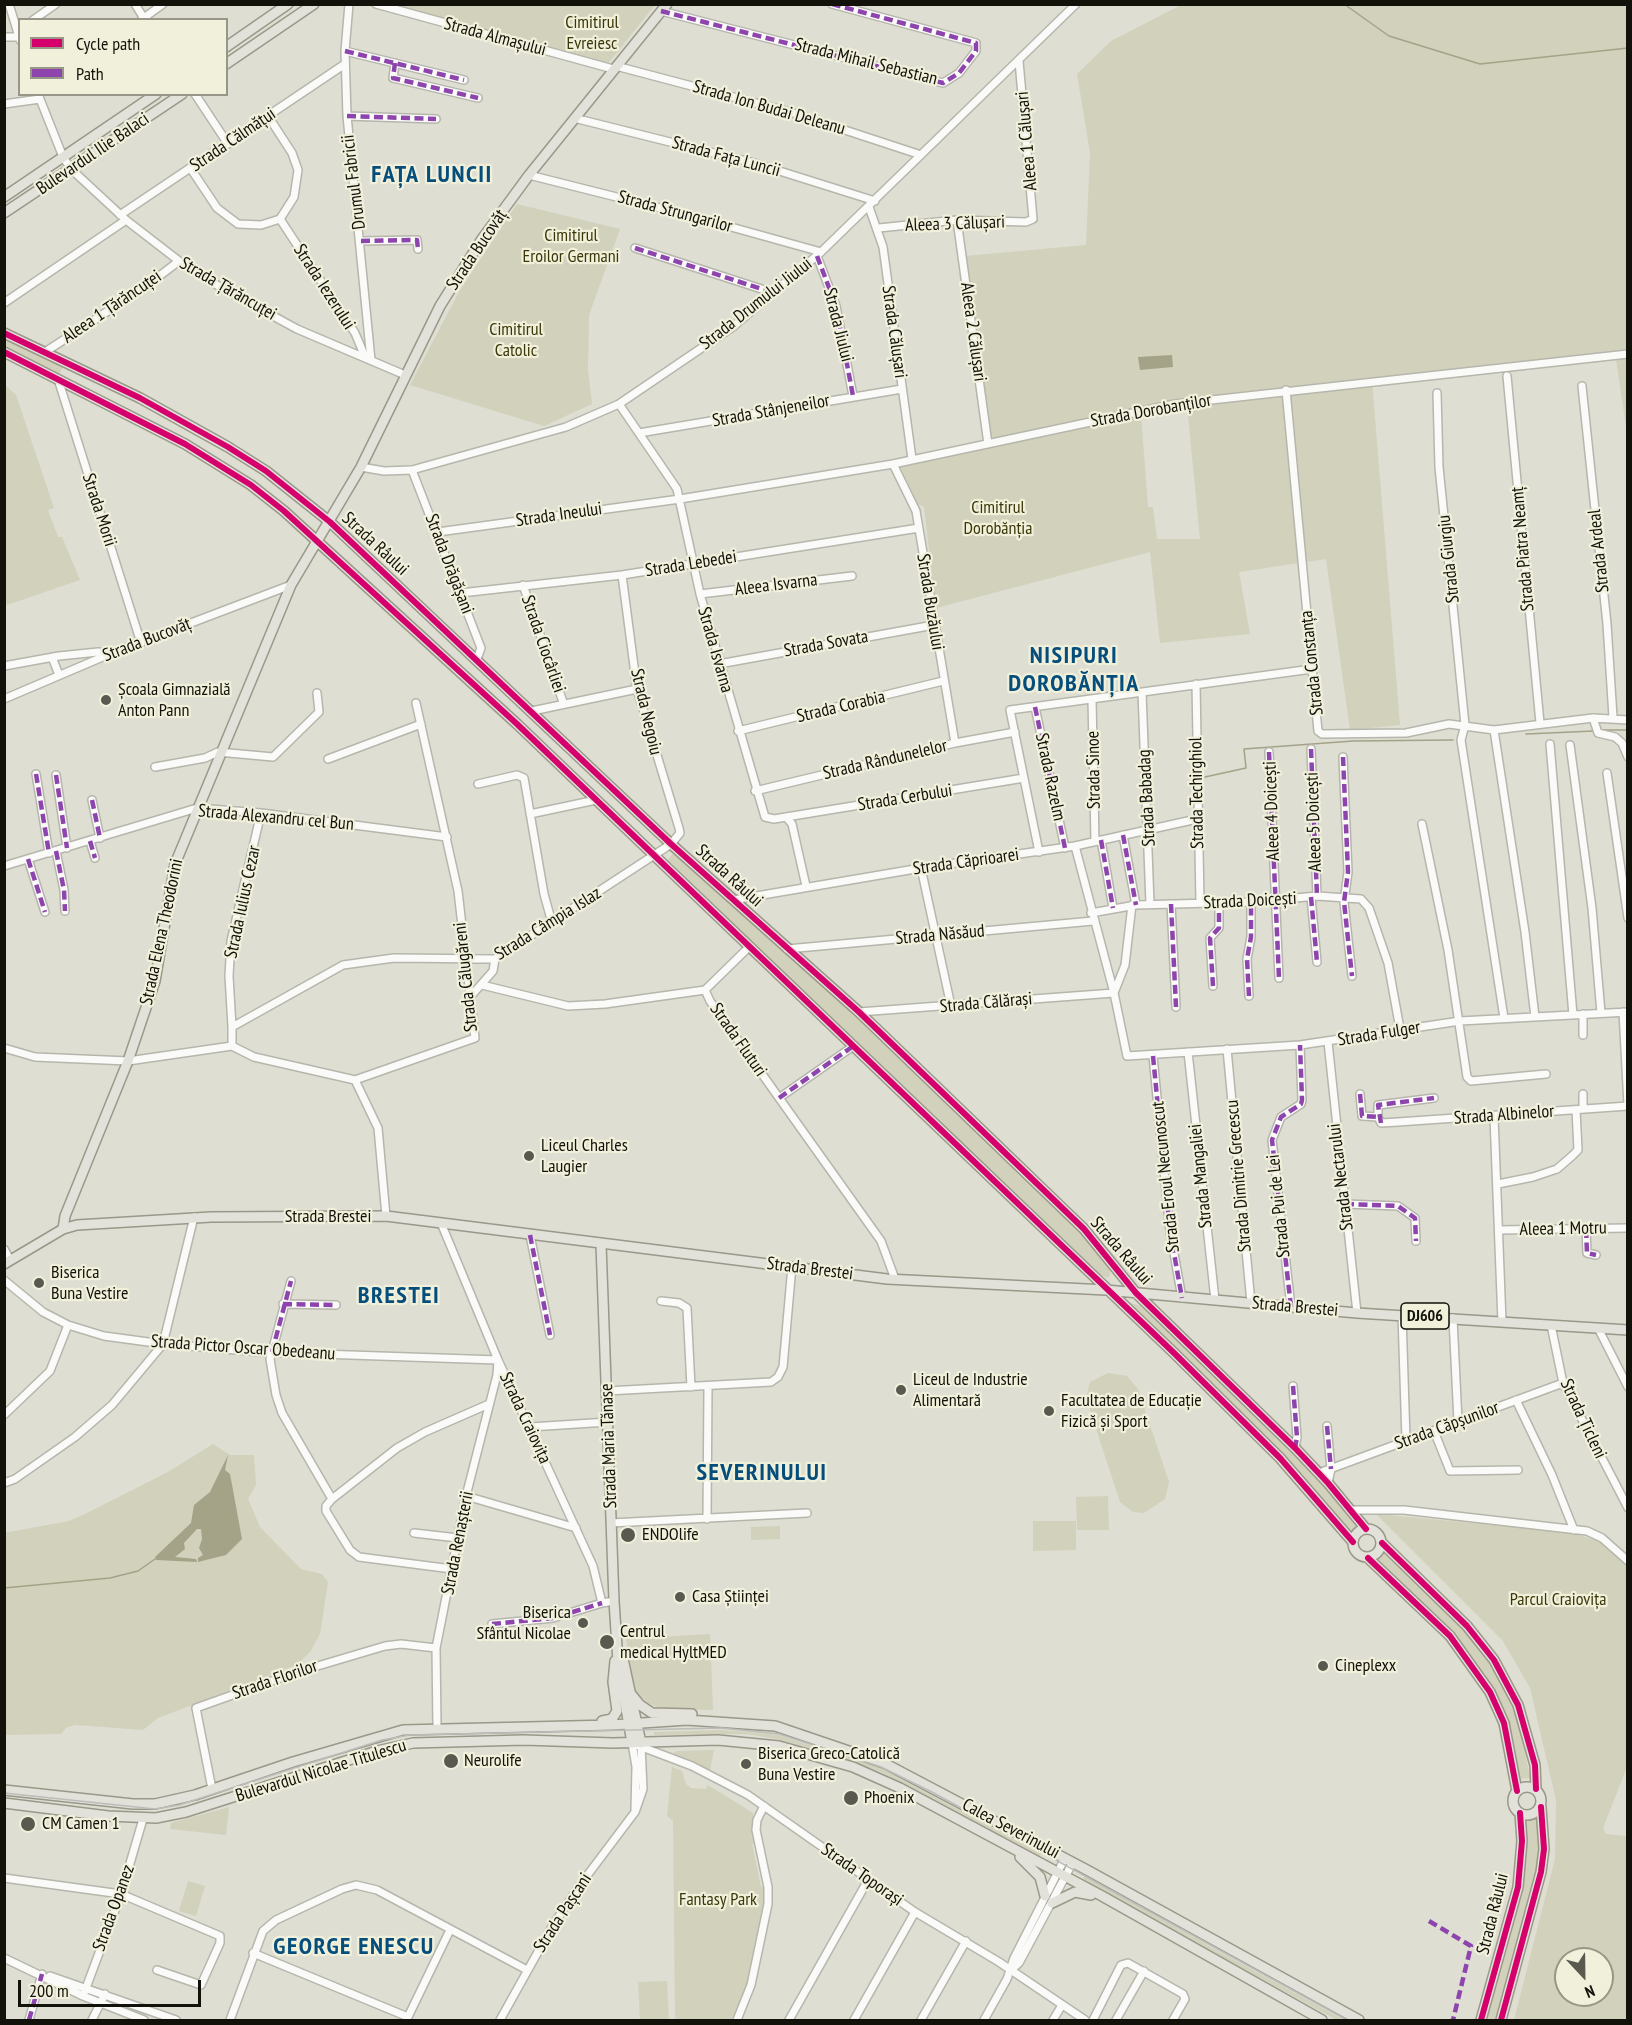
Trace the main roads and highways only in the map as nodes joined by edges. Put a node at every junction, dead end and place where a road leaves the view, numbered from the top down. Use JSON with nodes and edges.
{"nodes":[{"id":1,"x":314,"y":4,"type":"edge"},
{"id":2,"x":284,"y":6,"type":"edge"},
{"id":3,"x":664,"y":8,"type":"edge"},
{"id":4,"x":228,"y":45,"type":"edge"},
{"id":5,"x":228,"y":63,"type":"edge"},
{"id":6,"x":153,"y":96,"type":"edge"},
{"id":7,"x":179,"y":96,"type":"edge"},
{"id":8,"x":5,"y":196,"type":"edge"},
{"id":9,"x":4,"y":213,"type":"edge"},
{"id":10,"x":4,"y":333,"type":"edge"},
{"id":11,"x":4,"y":352,"type":"edge"},
{"id":12,"x":330,"y":522,"type":"junction"},
{"id":13,"x":318,"y":541,"type":"junction"},
{"id":14,"x":63,"y":1229,"type":"junction"},
{"id":15,"x":545,"y":1237,"type":"junction"},
{"id":16,"x":601,"y":1244,"type":"junction"},
{"id":17,"x":7,"y":1262,"type":"edge"},
{"id":18,"x":602,"y":1267,"type":"junction"},
{"id":19,"x":1088,"y":1271,"type":"junction"},
{"id":20,"x":1084,"y":1289,"type":"junction"},
{"id":21,"x":1106,"y":1290,"type":"junction"},
{"id":22,"x":1136,"y":1293,"type":"junction"},
{"id":23,"x":1628,"y":1330,"type":"edge"},
{"id":24,"x":1366,"y":1529,"type":"junction"},
{"id":25,"x":1353,"y":1542,"type":"junction"},
{"id":26,"x":1382,"y":1543,"type":"junction"},
{"id":27,"x":1368,"y":1558,"type":"junction"},
{"id":28,"x":618,"y":1647,"type":"junction"},
{"id":29,"x":631,"y":1694,"type":"junction"},
{"id":30,"x":724,"y":1721,"type":"junction"},
{"id":31,"x":633,"y":1723,"type":"junction"},
{"id":32,"x":590,"y":1725,"type":"junction"},
{"id":33,"x":638,"y":1744,"type":"junction"},
{"id":34,"x":4,"y":1790,"type":"edge"},
{"id":35,"x":1536,"y":1790,"type":"junction"},
{"id":36,"x":1517,"y":1791,"type":"junction"},
{"id":37,"x":4,"y":1803,"type":"edge"},
{"id":38,"x":1540,"y":1807,"type":"junction"},
{"id":39,"x":1520,"y":1814,"type":"junction"},
{"id":40,"x":1017,"y":1853,"type":"junction"},
{"id":41,"x":1102,"y":1896,"type":"junction"},
{"id":42,"x":1322,"y":2020,"type":"edge"},
{"id":43,"x":1359,"y":2020,"type":"edge"},
{"id":44,"x":1481,"y":2020,"type":"edge"},
{"id":45,"x":1501,"y":2020,"type":"edge"}],
"edges":[{"from":1,"to":5,"type":"main road"},
{"from":2,"to":4,"type":"main road"},
{"from":3,"to":12,"type":"main road","name":"Strada Bucovăț"},
{"from":6,"to":8,"type":"main road","name":"Bulevardul Ilie Balaci"},
{"from":7,"to":9,"type":"main road","name":"Bulevardul Ilie Balaci"},
{"from":10,"to":12,"type":"main road","name":"Strada Râului"},
{"from":11,"to":13,"type":"main road","name":"Strada Râului"},
{"from":12,"to":13,"type":"main road","name":"Strada Bucovăț"},
{"from":12,"to":22,"type":"main road","name":"Strada Râului"},
{"from":13,"to":14,"type":"main road","name":"Strada Elena Theodorini"},
{"from":13,"to":19,"type":"main road","name":"Strada Râului"},
{"from":14,"to":15,"type":"main road","name":"Strada Brestei","number":"DJ606"},
{"from":14,"to":17,"type":"main road","name":"Strada Brestei","number":"DJ606"},
{"from":15,"to":16,"type":"main road","name":"Strada Brestei","number":"DJ606"},
{"from":15,"to":18,"type":"main road"},
{"from":16,"to":18,"type":"main road","name":"Strada Maria Tănase"},
{"from":16,"to":20,"type":"main road","name":"Strada Brestei","number":"DJ606"},
{"from":18,"to":28,"type":"main road","name":"Strada Maria Tănase"},
{"from":19,"to":20,"type":"main road"},
{"from":19,"to":21,"type":"main road","name":"Strada Râului"},
{"from":20,"to":21,"type":"main road","name":"Strada Brestei","number":"DJ606"},
{"from":21,"to":22,"type":"main road","name":"Strada Brestei","number":"DJ606"},
{"from":21,"to":25,"type":"main road","name":"Strada Râului"},
{"from":22,"to":23,"type":"main road","name":"Strada Brestei","number":"DJ606"},
{"from":22,"to":24,"type":"main road","name":"Strada Râului"},
{"from":24,"to":25,"type":"main road"},
{"from":24,"to":26,"type":"main road","name":"Strada Râului"},
{"from":25,"to":27,"type":"main road","name":"Strada Râului"},
{"from":26,"to":27,"type":"main road"},
{"from":26,"to":35,"type":"main road","name":"Strada Râului"},
{"from":27,"to":36,"type":"main road","name":"Strada Râului"},
{"from":28,"to":29,"type":"main road","name":"Strada Maria Tănase"},
{"from":28,"to":31,"type":"main road","name":"Strada Maria Tănase"},
{"from":28,"to":32,"type":"main road"},
{"from":29,"to":30,"type":"main road"},
{"from":29,"to":31,"type":"main road","name":"Strada Maria Tănase"},
{"from":30,"to":31,"type":"main road","name":"Calea Severinului"},
{"from":30,"to":43,"type":"main road","name":"Calea Severinului"},
{"from":31,"to":32,"type":"main road","name":"Bulevardul Nicolae Titulescu"},
{"from":31,"to":33,"type":"main road","name":"Strada Maria Tănase"},
{"from":32,"to":34,"type":"main road","name":"Bulevardul Nicolae Titulescu"},
{"from":33,"to":37,"type":"main road","name":"Bulevardul Nicolae Titulescu"},
{"from":33,"to":40,"type":"main road","name":"Calea Severinului"},
{"from":35,"to":36,"type":"main road"},
{"from":35,"to":38,"type":"main road","name":"Strada Râului"},
{"from":36,"to":39,"type":"main road","name":"Strada Râului"},
{"from":38,"to":39,"type":"main road"},
{"from":38,"to":45,"type":"main road","name":"Strada Râului"},
{"from":39,"to":44,"type":"main road","name":"Strada Râului"},
{"from":40,"to":41,"type":"main road","name":"Calea Severinului"},
{"from":40,"to":41,"type":"main road"},
{"from":41,"to":42,"type":"main road","name":"Calea Severinului"}]}
